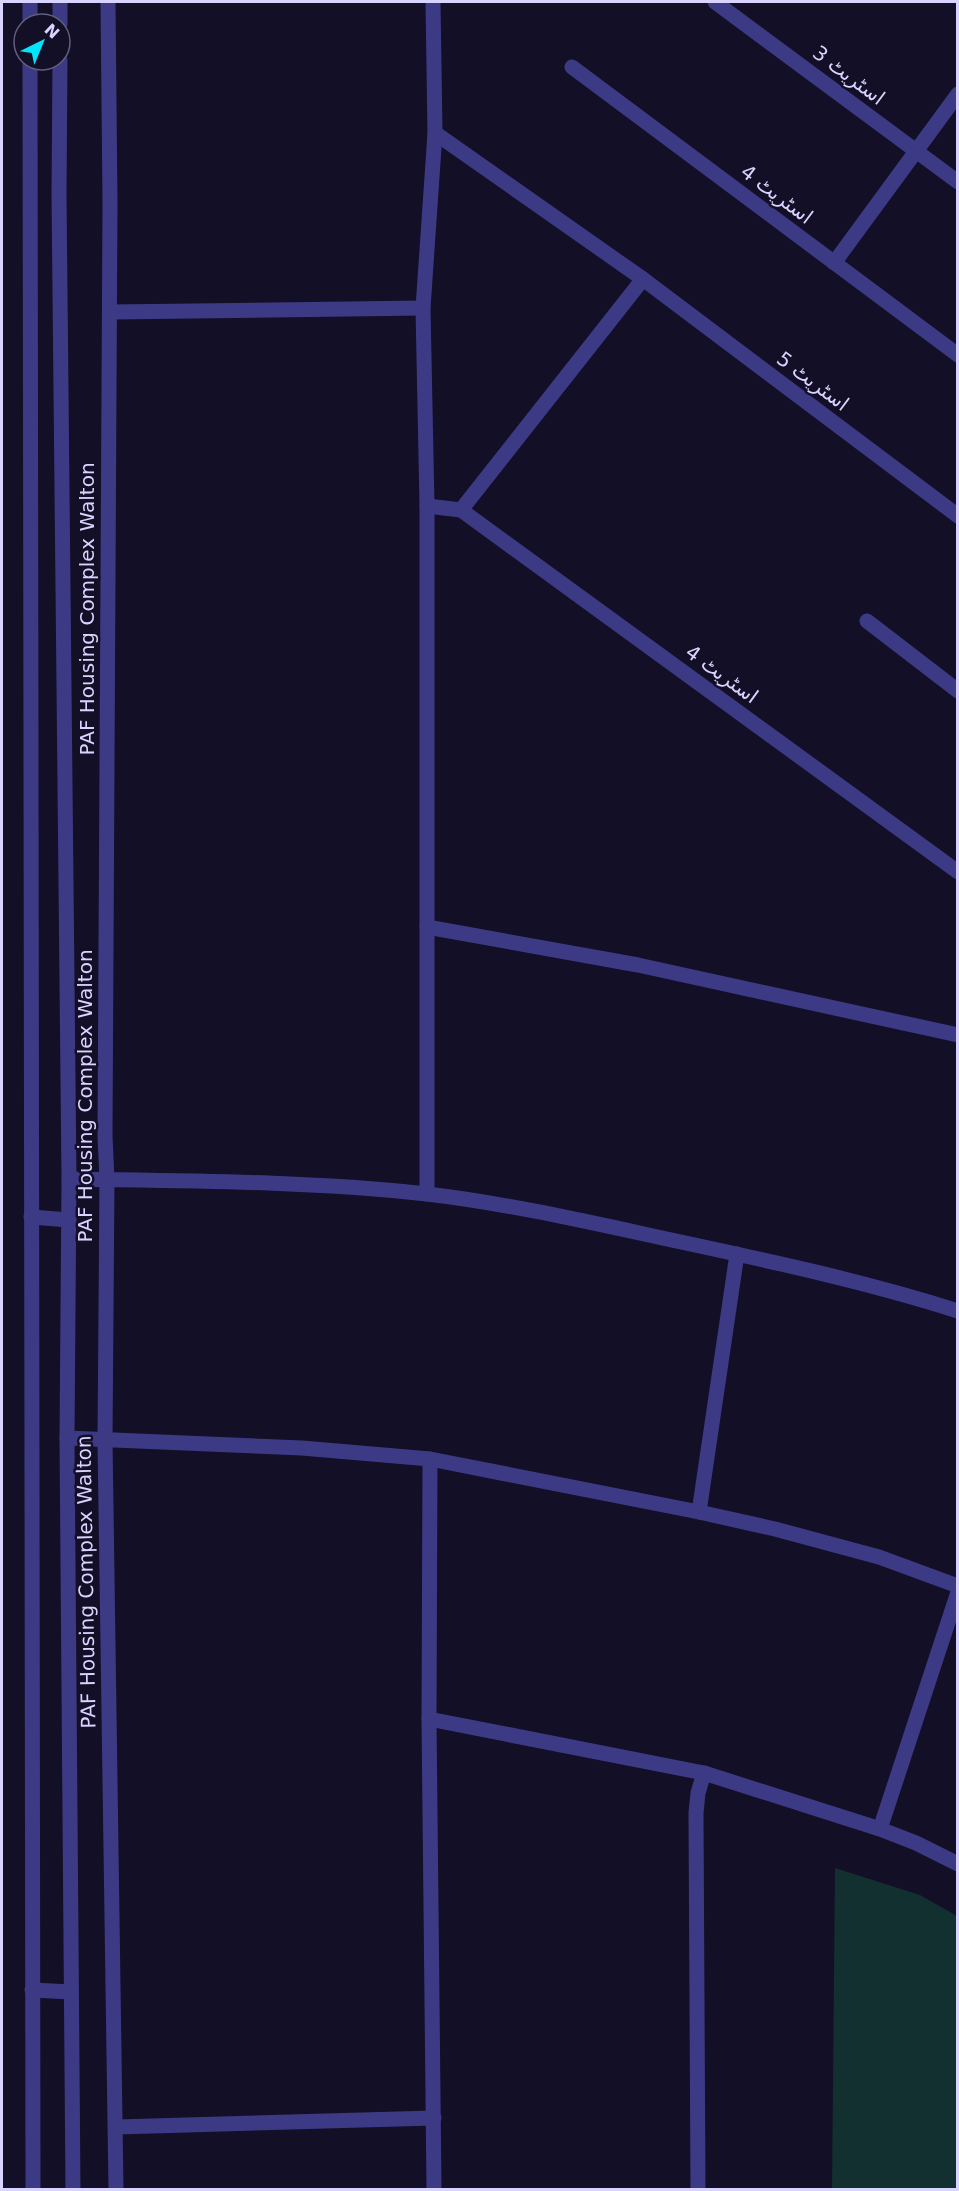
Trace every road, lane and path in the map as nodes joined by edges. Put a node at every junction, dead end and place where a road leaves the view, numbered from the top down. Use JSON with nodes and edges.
{"nodes":[{"id":1,"x":108,"y":2,"type":"edge"},
{"id":2,"x":434,"y":2,"type":"edge"},
{"id":3,"x":715,"y":2,"type":"edge"},
{"id":4,"x":572,"y":67,"type":"dead end"},
{"id":5,"x":30,"y":72,"type":"edge"},
{"id":6,"x":60,"y":72,"type":"edge"},
{"id":7,"x":957,"y":94,"type":"edge"},
{"id":8,"x":435,"y":133,"type":"junction"},
{"id":9,"x":916,"y":151,"type":"junction"},
{"id":10,"x":957,"y":182,"type":"edge"},
{"id":11,"x":834,"y":262,"type":"junction"},
{"id":12,"x":643,"y":279,"type":"junction"},
{"id":13,"x":423,"y":308,"type":"junction"},
{"id":14,"x":110,"y":312,"type":"junction"},
{"id":15,"x":957,"y":355,"type":"edge"},
{"id":16,"x":427,"y":506,"type":"junction"},
{"id":17,"x":461,"y":510,"type":"junction"},
{"id":18,"x":957,"y":516,"type":"edge"},
{"id":19,"x":867,"y":621,"type":"dead end"},
{"id":20,"x":957,"y":691,"type":"edge"},
{"id":21,"x":957,"y":872,"type":"edge"},
{"id":22,"x":427,"y":927,"type":"junction"},
{"id":23,"x":957,"y":1035,"type":"edge"},
{"id":24,"x":69,"y":1179,"type":"junction"},
{"id":25,"x":107,"y":1180,"type":"junction"},
{"id":26,"x":427,"y":1194,"type":"junction"},
{"id":27,"x":31,"y":1217,"type":"junction"},
{"id":28,"x":69,"y":1220,"type":"junction"},
{"id":29,"x":737,"y":1254,"type":"junction"},
{"id":30,"x":957,"y":1311,"type":"edge"},
{"id":31,"x":67,"y":1438,"type":"junction"},
{"id":32,"x":105,"y":1440,"type":"junction"},
{"id":33,"x":429,"y":1458,"type":"junction"},
{"id":34,"x":699,"y":1512,"type":"junction"},
{"id":35,"x":957,"y":1586,"type":"edge"},
{"id":36,"x":957,"y":1593,"type":"edge"},
{"id":37,"x":429,"y":1719,"type":"junction"},
{"id":38,"x":704,"y":1773,"type":"junction"},
{"id":39,"x":880,"y":1829,"type":"junction"},
{"id":40,"x":957,"y":1864,"type":"edge"},
{"id":41,"x":32,"y":1990,"type":"junction"},
{"id":42,"x":71,"y":1992,"type":"junction"},
{"id":43,"x":434,"y":2118,"type":"junction"},
{"id":44,"x":117,"y":2127,"type":"junction"},
{"id":45,"x":33,"y":2190,"type":"edge"},
{"id":46,"x":73,"y":2190,"type":"edge"},
{"id":47,"x":117,"y":2190,"type":"edge"},
{"id":48,"x":434,"y":2190,"type":"edge"},
{"id":49,"x":698,"y":2190,"type":"edge"}],
"edges":[{"from":1,"to":14,"type":"street","name":"PAF Housing Complex Walton"},
{"from":2,"to":8,"type":"street"},
{"from":3,"to":9,"type":"street","name":"اسٹریٹ 3"},
{"from":4,"to":11,"type":"street","name":"اسٹریٹ 4"},
{"from":5,"to":27,"type":"street"},
{"from":6,"to":24,"type":"street","name":"PAF Housing Complex Walton"},
{"from":7,"to":9,"type":"street"},
{"from":8,"to":12,"type":"street","name":"اسٹریٹ 5"},
{"from":8,"to":13,"type":"street"},
{"from":9,"to":10,"type":"street","name":"اسٹریٹ 3"},
{"from":9,"to":11,"type":"street"},
{"from":11,"to":15,"type":"street","name":"اسٹریٹ 4"},
{"from":12,"to":17,"type":"street"},
{"from":12,"to":18,"type":"street","name":"اسٹریٹ 5"},
{"from":13,"to":14,"type":"street"},
{"from":13,"to":16,"type":"street"},
{"from":14,"to":25,"type":"street","name":"PAF Housing Complex Walton"},
{"from":16,"to":17,"type":"street"},
{"from":16,"to":22,"type":"street"},
{"from":17,"to":21,"type":"street","name":"اسٹریٹ 4"},
{"from":19,"to":20,"type":"street"},
{"from":22,"to":23,"type":"street"},
{"from":22,"to":26,"type":"street"},
{"from":24,"to":25,"type":"street"},
{"from":24,"to":28,"type":"street","name":"PAF Housing Complex Walton"},
{"from":25,"to":26,"type":"street"},
{"from":25,"to":32,"type":"street","name":"PAF Housing Complex Walton"},
{"from":26,"to":29,"type":"street"},
{"from":27,"to":28,"type":"street"},
{"from":27,"to":41,"type":"street"},
{"from":28,"to":31,"type":"street","name":"PAF Housing Complex Walton"},
{"from":29,"to":30,"type":"street"},
{"from":29,"to":34,"type":"street"},
{"from":31,"to":32,"type":"street"},
{"from":31,"to":42,"type":"street","name":"PAF Housing Complex Walton"},
{"from":32,"to":33,"type":"street"},
{"from":32,"to":44,"type":"street","name":"PAF Housing Complex Walton"},
{"from":33,"to":34,"type":"street"},
{"from":33,"to":37,"type":"street"},
{"from":34,"to":35,"type":"street"},
{"from":36,"to":39,"type":"street"},
{"from":37,"to":38,"type":"street"},
{"from":37,"to":43,"type":"street"},
{"from":38,"to":39,"type":"street"},
{"from":38,"to":49,"type":"street"},
{"from":39,"to":40,"type":"street"},
{"from":41,"to":42,"type":"street"},
{"from":41,"to":45,"type":"street"},
{"from":42,"to":46,"type":"street","name":"PAF Housing Complex Walton"},
{"from":43,"to":44,"type":"street"},
{"from":43,"to":48,"type":"street"},
{"from":44,"to":47,"type":"street","name":"PAF Housing Complex Walton"}]}
